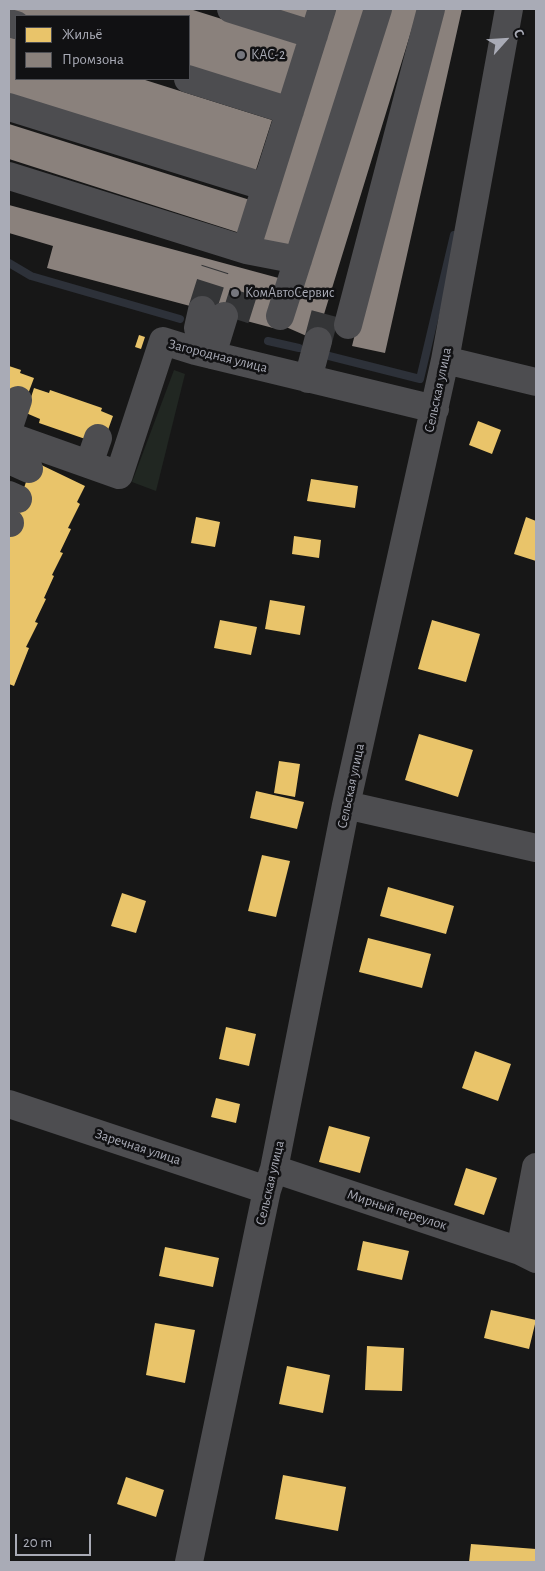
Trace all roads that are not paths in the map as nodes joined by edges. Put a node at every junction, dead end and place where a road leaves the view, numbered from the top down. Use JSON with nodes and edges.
{"nodes":[{"id":1,"x":231,"y":9,"type":"edge"},
{"id":2,"x":322,"y":9,"type":"edge"},
{"id":3,"x":378,"y":9,"type":"edge"},
{"id":4,"x":431,"y":9,"type":"edge"},
{"id":5,"x":508,"y":9,"type":"edge"},
{"id":6,"x":314,"y":35,"type":"junction"},
{"id":7,"x":190,"y":80,"type":"edge"},
{"id":8,"x":9,"y":107,"type":"edge"},
{"id":9,"x":290,"y":110,"type":"junction"},
{"id":10,"x":9,"y":176,"type":"edge"},
{"id":11,"x":266,"y":188,"type":"junction"},
{"id":12,"x":246,"y":250,"type":"junction"},
{"id":13,"x":298,"y":260,"type":"junction"},
{"id":14,"x":280,"y":316,"type":"dead end"},
{"id":15,"x":348,"y":325,"type":"tunnel mouth"},
{"id":16,"x":318,"y":342,"type":"tunnel mouth"},
{"id":17,"x":445,"y":360,"type":"junction"},
{"id":18,"x":308,"y":379,"type":"junction"},
{"id":19,"x":536,"y":382,"type":"edge"},
{"id":20,"x":435,"y":409,"type":"junction"},
{"id":21,"x":16,"y":436,"type":"edge"},
{"id":22,"x":98,"y":438,"type":"dead end"},
{"id":23,"x":89,"y":464,"type":"junction"},
{"id":24,"x":346,"y":805,"type":"junction"},
{"id":25,"x":536,"y":848,"type":"edge"},
{"id":26,"x":9,"y":1104,"type":"edge"},
{"id":27,"x":536,"y":1167,"type":"edge"},
{"id":28,"x":270,"y":1180,"type":"junction"},
{"id":29,"x":528,"y":1255,"type":"edge"},
{"id":30,"x":189,"y":1562,"type":"edge"}],
"edges":[{"from":1,"to":6,"type":"street"},
{"from":2,"to":6,"type":"street"},
{"from":3,"to":13,"type":"street"},
{"from":4,"to":15,"type":"street"},
{"from":5,"to":17,"type":"street","name":"Сельская улица"},
{"from":6,"to":9,"type":"street"},
{"from":7,"to":9,"type":"street"},
{"from":8,"to":11,"type":"street"},
{"from":9,"to":11,"type":"street"},
{"from":10,"to":12,"type":"street"},
{"from":11,"to":12,"type":"street"},
{"from":12,"to":13,"type":"street"},
{"from":13,"to":14,"type":"street"},
{"from":16,"to":18,"type":"street"},
{"from":17,"to":19,"type":"street"},
{"from":17,"to":20,"type":"street","name":"Сельская улица"},
{"from":18,"to":20,"type":"street","name":"Загородная улица"},
{"from":18,"to":23,"type":"street","name":"Загородная улица"},
{"from":20,"to":24,"type":"street","name":"Сельская улица"},
{"from":21,"to":23,"type":"street","name":"Загородная улица"},
{"from":22,"to":23,"type":"street"},
{"from":24,"to":25,"type":"street"},
{"from":24,"to":28,"type":"street","name":"Сельская улица"},
{"from":26,"to":28,"type":"street","name":"Заречная улица"},
{"from":27,"to":29,"type":"street","name":"Мирный переулок"},
{"from":28,"to":29,"type":"street","name":"Мирный переулок"},
{"from":28,"to":30,"type":"street","name":"Сельская улица"}]}
